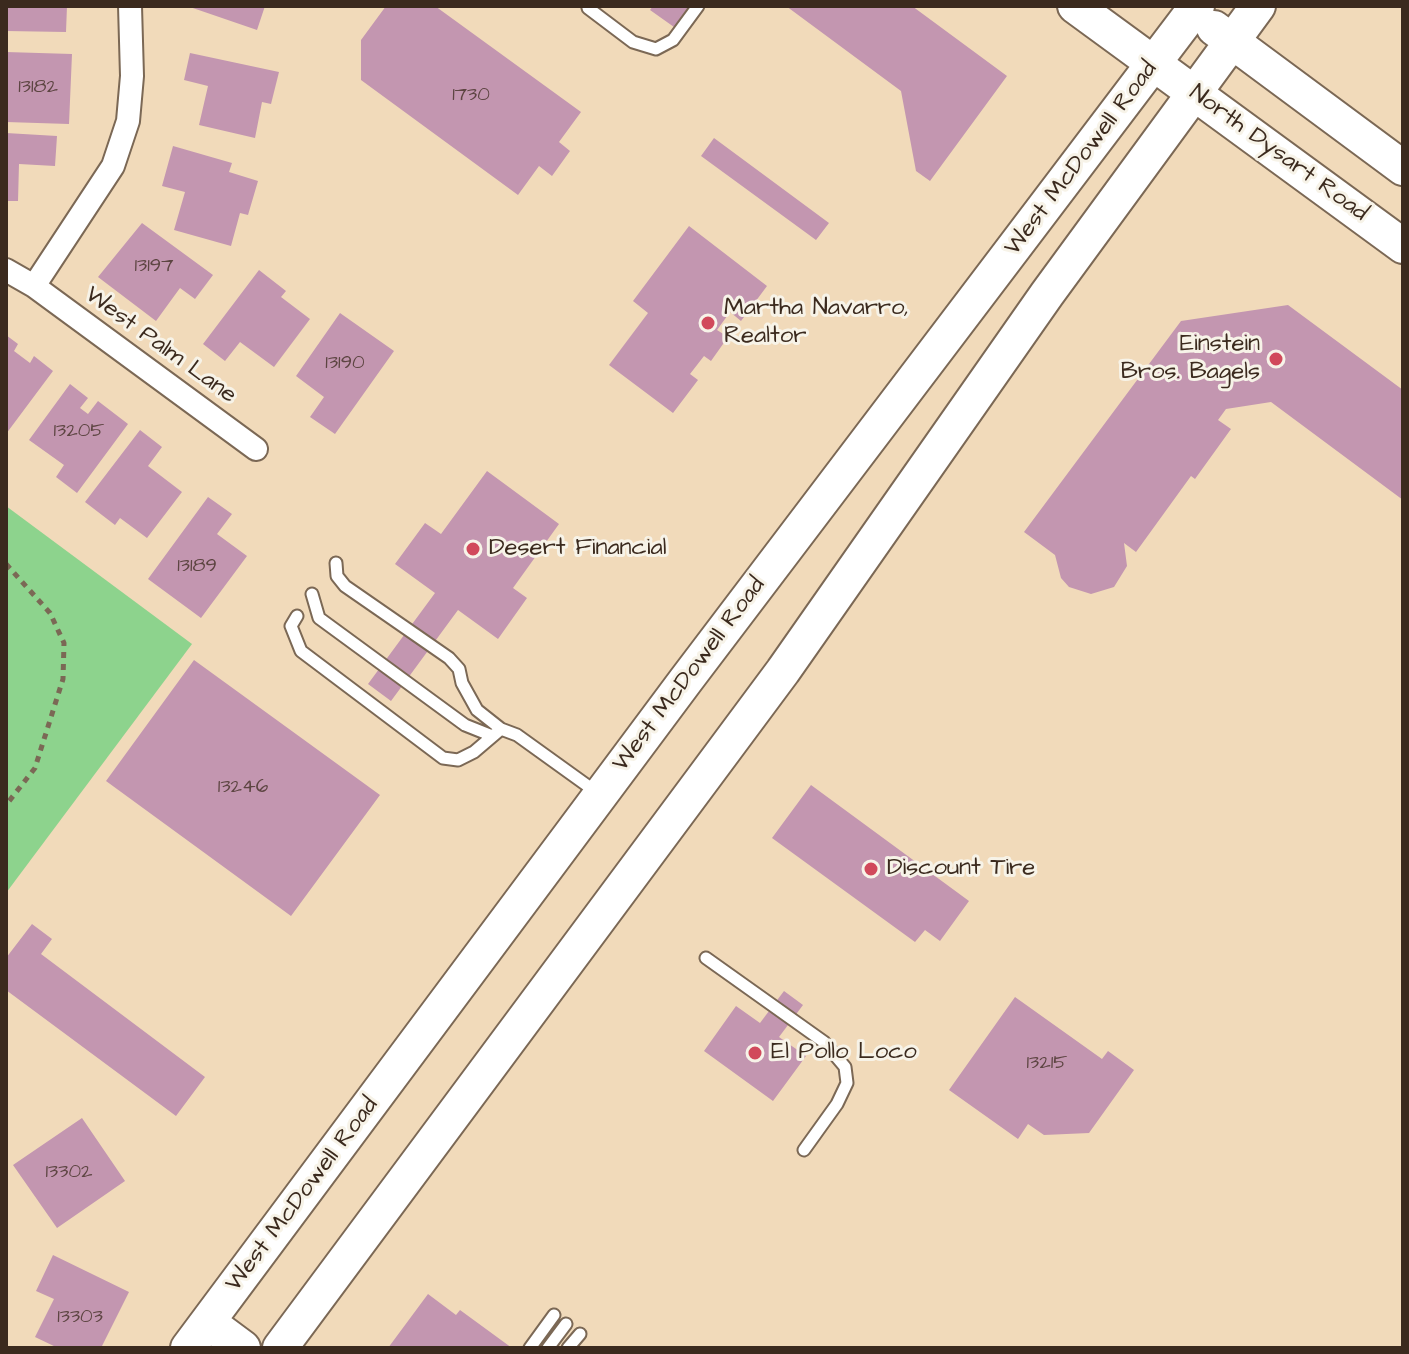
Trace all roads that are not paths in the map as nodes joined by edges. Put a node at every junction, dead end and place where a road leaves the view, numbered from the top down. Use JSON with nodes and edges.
{"nodes":[{"id":1,"x":130,"y":6,"type":"edge"},
{"id":2,"x":698,"y":6,"type":"edge"},
{"id":3,"x":1075,"y":6,"type":"edge"},
{"id":4,"x":1258,"y":6,"type":"edge"},
{"id":5,"x":588,"y":8,"type":"edge"},
{"id":6,"x":1191,"y":8,"type":"edge"},
{"id":7,"x":1233,"y":41,"type":"junction"},
{"id":8,"x":1154,"y":63,"type":"junction"},
{"id":9,"x":1196,"y":94,"type":"junction"},
{"id":10,"x":1403,"y":168,"type":"edge"},
{"id":11,"x":1403,"y":246,"type":"edge"},
{"id":12,"x":6,"y":270,"type":"edge"},
{"id":13,"x":34,"y":286,"type":"junction"},
{"id":14,"x":256,"y":449,"type":"dead end"},
{"id":15,"x":336,"y":563,"type":"dead end"},
{"id":16,"x":312,"y":594,"type":"dead end"},
{"id":17,"x":297,"y":616,"type":"dead end"},
{"id":18,"x":496,"y":732,"type":"junction"},
{"id":19,"x":600,"y":795,"type":"junction"},
{"id":20,"x":706,"y":958,"type":"dead end"},
{"id":21,"x":804,"y":1150,"type":"dead end"},
{"id":22,"x":554,"y":1315,"type":"dead end"},
{"id":23,"x":566,"y":1324,"type":"dead end"},
{"id":24,"x":580,"y":1334,"type":"dead end"},
{"id":25,"x":198,"y":1335,"type":"edge"},
{"id":26,"x":243,"y":1348,"type":"edge"},
{"id":27,"x":280,"y":1348,"type":"edge"},
{"id":28,"x":530,"y":1348,"type":"edge"},
{"id":29,"x":548,"y":1348,"type":"edge"},
{"id":30,"x":568,"y":1348,"type":"edge"}],
"edges":[{"from":1,"to":13,"type":"street"},
{"from":2,"to":5,"type":"lane"},
{"from":3,"to":8,"type":"main road","name":"North Dysart Road"},
{"from":4,"to":7,"type":"main road"},
{"from":6,"to":7,"type":"main road"},
{"from":6,"to":8,"type":"main road","name":"West McDowell Road"},
{"from":7,"to":9,"type":"main road"},
{"from":7,"to":10,"type":"main road"},
{"from":8,"to":9,"type":"main road","name":"North Dysart Road"},
{"from":8,"to":19,"type":"main road","name":"West McDowell Road"},
{"from":9,"to":11,"type":"main road","name":"North Dysart Road"},
{"from":9,"to":27,"type":"main road"},
{"from":12,"to":13,"type":"street","name":"West Palm Lane"},
{"from":13,"to":14,"type":"street","name":"West Palm Lane"},
{"from":15,"to":18,"type":"lane"},
{"from":16,"to":18,"type":"lane"},
{"from":17,"to":18,"type":"lane"},
{"from":18,"to":19,"type":"lane"},
{"from":19,"to":25,"type":"main road","name":"West McDowell Road"},
{"from":20,"to":21,"type":"lane"},
{"from":22,"to":28,"type":"lane"},
{"from":23,"to":29,"type":"lane"},
{"from":24,"to":30,"type":"lane"},
{"from":25,"to":26,"type":"main road"}]}
